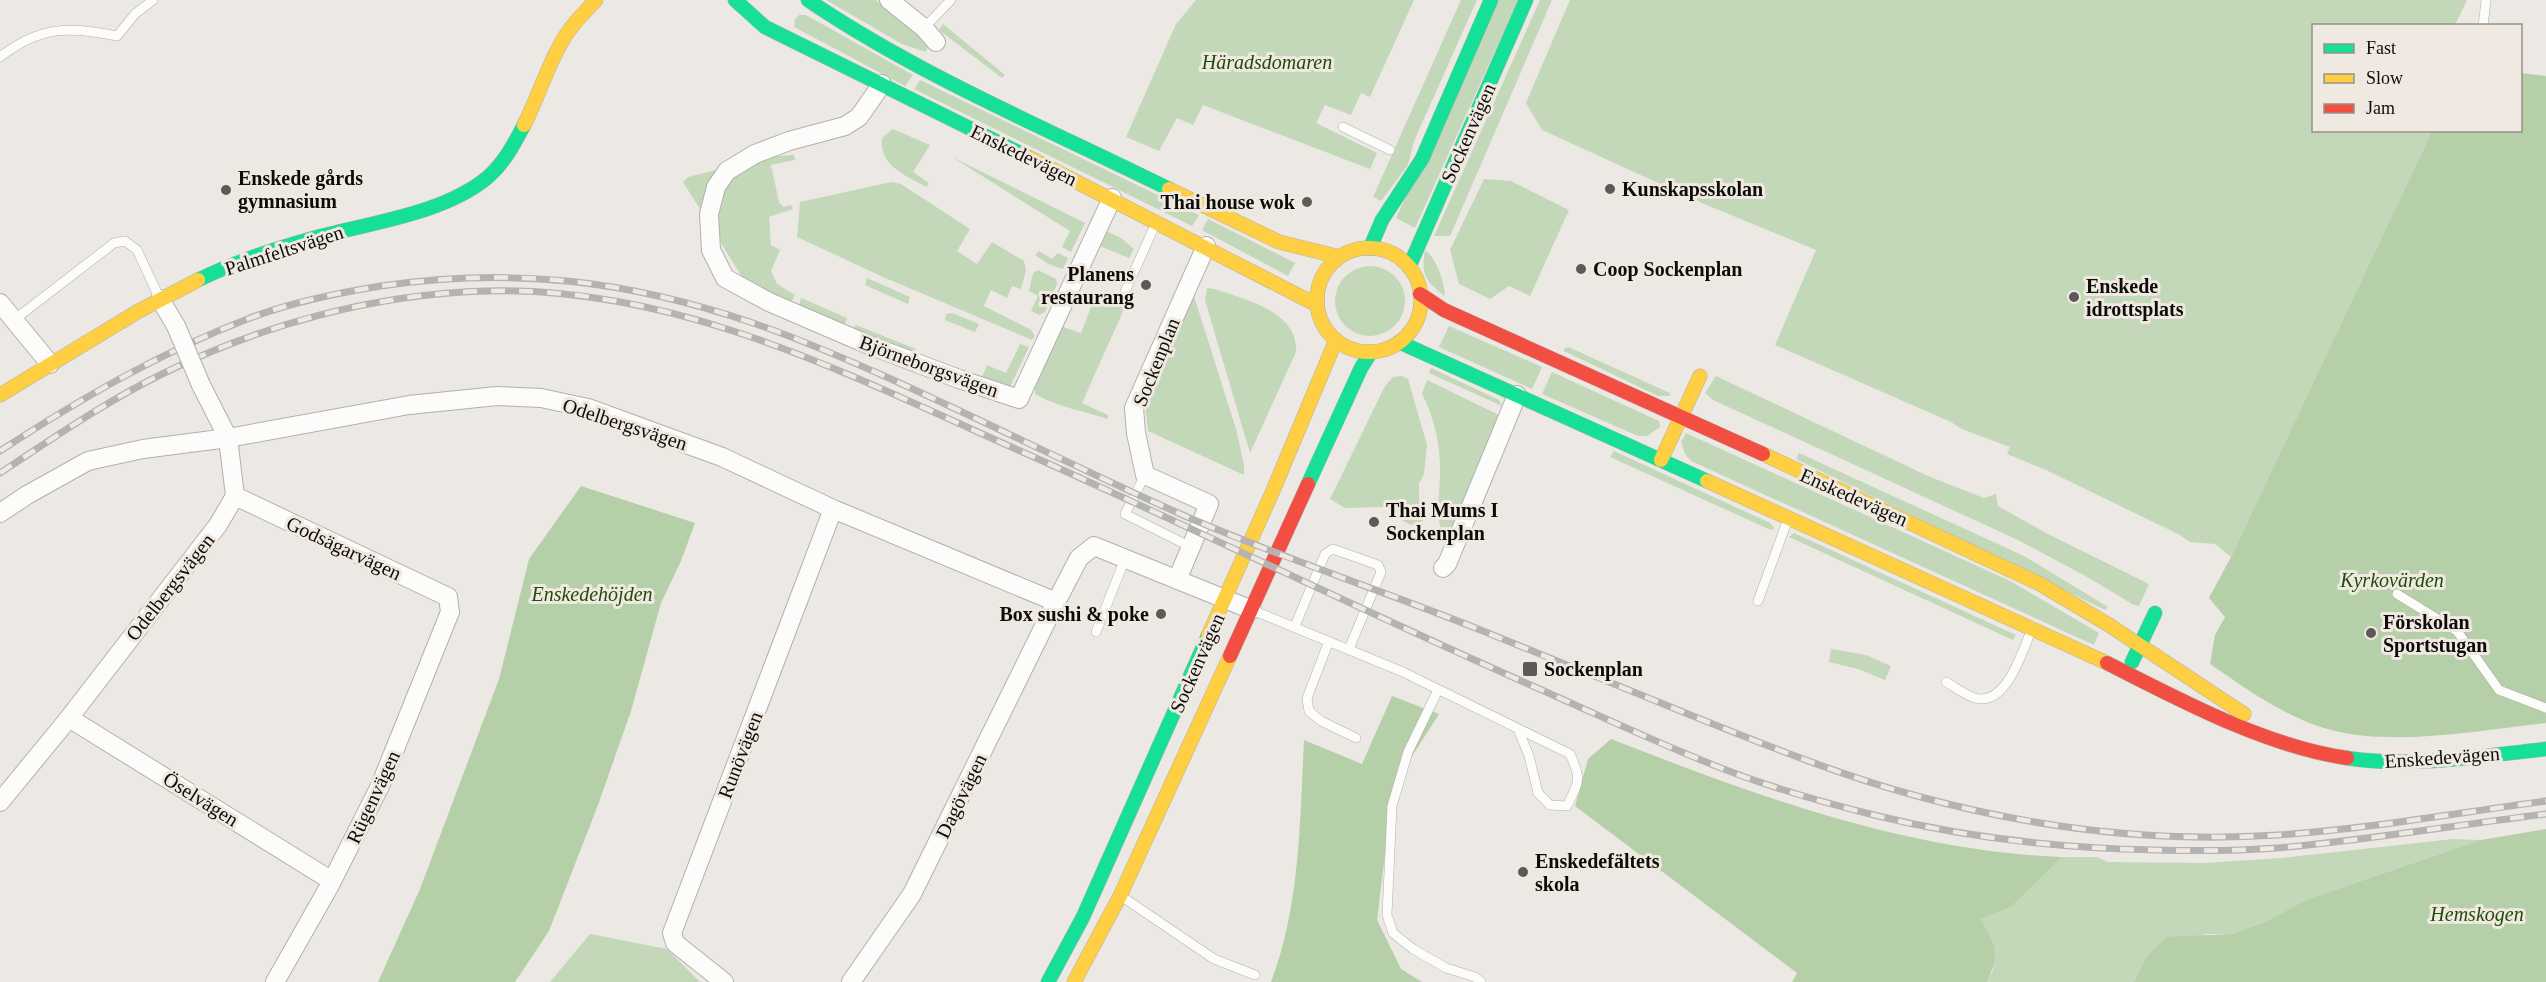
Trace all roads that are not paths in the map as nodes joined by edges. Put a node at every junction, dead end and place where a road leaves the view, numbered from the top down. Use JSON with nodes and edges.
{"nodes":[{"id":1,"x":153,"y":0,"type":"edge"},
{"id":2,"x":597,"y":0,"type":"edge"},
{"id":3,"x":735,"y":0,"type":"edge"},
{"id":4,"x":808,"y":0,"type":"edge"},
{"id":5,"x":889,"y":0,"type":"edge"},
{"id":6,"x":951,"y":0,"type":"edge"},
{"id":7,"x":1491,"y":0,"type":"edge"},
{"id":8,"x":1526,"y":0,"type":"edge"},
{"id":9,"x":2486,"y":0,"type":"edge"},
{"id":10,"x":2483,"y":24,"type":"edge"},
{"id":11,"x":924,"y":28,"type":"junction"},
{"id":12,"x":936,"y":42,"type":"dead end"},
{"id":13,"x":0,"y":57,"type":"edge"},
{"id":14,"x":882,"y":84,"type":"junction"},
{"id":15,"x":1343,"y":127,"type":"dead end"},
{"id":16,"x":1390,"y":150,"type":"dead end"},
{"id":17,"x":1112,"y":198,"type":"junction"},
{"id":18,"x":1156,"y":221,"type":"junction"},
{"id":19,"x":1206,"y":246,"type":"junction"},
{"id":20,"x":1370,"y":248,"type":"junction"},
{"id":21,"x":1340,"y":257,"type":"junction"},
{"id":22,"x":1409,"y":267,"type":"junction"},
{"id":23,"x":1420,"y":294,"type":"junction"},
{"id":24,"x":1123,"y":296,"type":"dead end"},
{"id":25,"x":160,"y":299,"type":"junction"},
{"id":26,"x":0,"y":303,"type":"edge"},
{"id":27,"x":1317,"y":304,"type":"junction"},
{"id":28,"x":14,"y":320,"type":"junction"},
{"id":29,"x":1336,"y":340,"type":"junction"},
{"id":30,"x":1399,"y":342,"type":"junction"},
{"id":31,"x":1371,"y":352,"type":"junction"},
{"id":32,"x":50,"y":364,"type":"junction"},
{"id":33,"x":1700,"y":376,"type":"dead end"},
{"id":34,"x":0,"y":395,"type":"edge"},
{"id":35,"x":1517,"y":395,"type":"junction"},
{"id":36,"x":1680,"y":415,"type":"junction"},
{"id":37,"x":228,"y":438,"type":"junction"},
{"id":38,"x":1660,"y":460,"type":"junction"},
{"id":39,"x":1145,"y":475,"type":"junction"},
{"id":40,"x":235,"y":496,"type":"junction"},
{"id":41,"x":833,"y":509,"type":"junction"},
{"id":42,"x":0,"y":513,"type":"edge"},
{"id":43,"x":1788,"y":518,"type":"junction"},
{"id":44,"x":1191,"y":547,"type":"junction"},
{"id":45,"x":1125,"y":559,"type":"junction"},
{"id":46,"x":1443,"y":568,"type":"dead end"},
{"id":47,"x":1177,"y":580,"type":"junction"},
{"id":48,"x":2397,"y":594,"type":"dead end"},
{"id":49,"x":1225,"y":600,"type":"junction"},
{"id":50,"x":1758,"y":601,"type":"dead end"},
{"id":51,"x":1056,"y":602,"type":"junction"},
{"id":52,"x":450,"y":603,"type":"joint"},
{"id":53,"x":1252,"y":610,"type":"junction"},
{"id":54,"x":2155,"y":613,"type":"dead end"},
{"id":55,"x":1295,"y":626,"type":"junction"},
{"id":56,"x":2032,"y":629,"type":"junction"},
{"id":57,"x":1096,"y":632,"type":"dead end"},
{"id":58,"x":1329,"y":641,"type":"junction"},
{"id":59,"x":2138,"y":646,"type":"junction"},
{"id":60,"x":1349,"y":650,"type":"junction"},
{"id":61,"x":2127,"y":673,"type":"junction"},
{"id":62,"x":1946,"y":682,"type":"dead end"},
{"id":63,"x":1438,"y":690,"type":"junction"},
{"id":64,"x":2546,"y":708,"type":"edge"},
{"id":65,"x":69,"y":718,"type":"junction"},
{"id":66,"x":1518,"y":729,"type":"junction"},
{"id":67,"x":2268,"y":736,"type":"junction"},
{"id":68,"x":1356,"y":738,"type":"dead end"},
{"id":69,"x":2546,"y":749,"type":"edge"},
{"id":70,"x":0,"y":802,"type":"edge"},
{"id":71,"x":332,"y":881,"type":"junction"},
{"id":72,"x":1120,"y":896,"type":"junction"},
{"id":73,"x":1255,"y":975,"type":"dead end"},
{"id":74,"x":275,"y":982,"type":"edge"},
{"id":75,"x":724,"y":982,"type":"edge"},
{"id":76,"x":851,"y":982,"type":"edge"},
{"id":77,"x":1048,"y":982,"type":"edge"},
{"id":78,"x":1074,"y":982,"type":"edge"},
{"id":79,"x":1481,"y":982,"type":"edge"}],
"edges":[{"from":1,"to":13,"type":"lane"},
{"from":2,"to":25,"type":"street","name":"Palmfeltsvägen"},
{"from":3,"to":14,"type":"street","name":"Enskedevägen"},
{"from":4,"to":21,"type":"street","name":"Enskedevägen"},
{"from":5,"to":11,"type":"street"},
{"from":6,"to":11,"type":"lane"},
{"from":7,"to":20,"type":"street","name":"Sockenvägen"},
{"from":8,"to":22,"type":"street","name":"Sockenvägen"},
{"from":9,"to":10,"type":"lane"},
{"from":11,"to":12,"type":"street"},
{"from":14,"to":17,"type":"street","name":"Enskedevägen"},
{"from":14,"to":17,"type":"street","name":"Björneborgsvägen"},
{"from":15,"to":16,"type":"lane"},
{"from":17,"to":18,"type":"street","name":"Enskedevägen"},
{"from":18,"to":19,"type":"street","name":"Enskedevägen"},
{"from":18,"to":24,"type":"lane"},
{"from":19,"to":27,"type":"street","name":"Enskedevägen"},
{"from":19,"to":39,"type":"street","name":"Sockenplan"},
{"from":20,"to":21,"type":"street"},
{"from":20,"to":22,"type":"street"},
{"from":21,"to":27,"type":"street"},
{"from":22,"to":23,"type":"street"},
{"from":23,"to":30,"type":"street"},
{"from":23,"to":36,"type":"street","name":"Enskedevägen"},
{"from":25,"to":28,"type":"lane"},
{"from":25,"to":32,"type":"street","name":"Palmfeltsvägen"},
{"from":25,"to":37,"type":"street","bridge":true},
{"from":26,"to":28,"type":"street"},
{"from":27,"to":29,"type":"street"},
{"from":28,"to":32,"type":"street"},
{"from":29,"to":31,"type":"street"},
{"from":29,"to":49,"type":"street","name":"Sockenvägen"},
{"from":30,"to":31,"type":"street"},
{"from":30,"to":35,"type":"street","name":"Enskedevägen"},
{"from":31,"to":53,"type":"street","name":"Sockenvägen"},
{"from":32,"to":34,"type":"street","name":"Palmfeltsvägen"},
{"from":33,"to":36,"type":"street"},
{"from":35,"to":38,"type":"street","name":"Enskedevägen"},
{"from":35,"to":46,"type":"street"},
{"from":36,"to":38,"type":"street"},
{"from":36,"to":59,"type":"street","name":"Enskedevägen"},
{"from":37,"to":40,"type":"street"},
{"from":37,"to":41,"type":"street","name":"Odelbergsvägen"},
{"from":37,"to":42,"type":"street"},
{"from":38,"to":43,"type":"street","name":"Enskedevägen"},
{"from":39,"to":44,"type":"street"},
{"from":39,"to":44,"type":"lane"},
{"from":40,"to":52,"type":"street","name":"Godsägarvägen"},
{"from":40,"to":65,"type":"street","name":"Odelbergsvägen"},
{"from":41,"to":51,"type":"street","name":"Odelbergsvägen"},
{"from":41,"to":75,"type":"street","name":"Runövägen"},
{"from":43,"to":50,"type":"lane"},
{"from":43,"to":56,"type":"street","name":"Enskedevägen"},
{"from":44,"to":47,"type":"street"},
{"from":45,"to":47,"type":"street"},
{"from":45,"to":51,"type":"street"},
{"from":45,"to":57,"type":"lane"},
{"from":47,"to":49,"type":"street"},
{"from":48,"to":64,"type":"lane"},
{"from":49,"to":53,"type":"street"},
{"from":49,"to":77,"type":"street","name":"Sockenvägen"},
{"from":51,"to":76,"type":"street","name":"Dagövägen"},
{"from":52,"to":71,"type":"street","name":"Rügenvägen"},
{"from":53,"to":55,"type":"lane"},
{"from":53,"to":72,"type":"street","name":"Sockenvägen"},
{"from":54,"to":59,"type":"street"},
{"from":55,"to":58,"type":"lane"},
{"from":55,"to":60,"type":"lane"},
{"from":56,"to":61,"type":"street","name":"Enskedevägen"},
{"from":56,"to":62,"type":"lane"},
{"from":58,"to":60,"type":"lane"},
{"from":58,"to":68,"type":"lane"},
{"from":59,"to":61,"type":"street"},
{"from":59,"to":67,"type":"street","name":"Enskedevägen"},
{"from":60,"to":63,"type":"lane"},
{"from":61,"to":67,"type":"street","name":"Enskedevägen"},
{"from":63,"to":66,"type":"lane"},
{"from":63,"to":79,"type":"lane"},
{"from":65,"to":70,"type":"street","name":"Odelbergsvägen"},
{"from":65,"to":71,"type":"street","name":"Öselvägen"},
{"from":66,"to":66,"type":"lane"},
{"from":67,"to":69,"type":"street","name":"Enskedevägen"},
{"from":71,"to":74,"type":"street","name":"Rügenvägen"},
{"from":72,"to":73,"type":"lane"},
{"from":72,"to":78,"type":"street","name":"Sockenvägen"}]}
